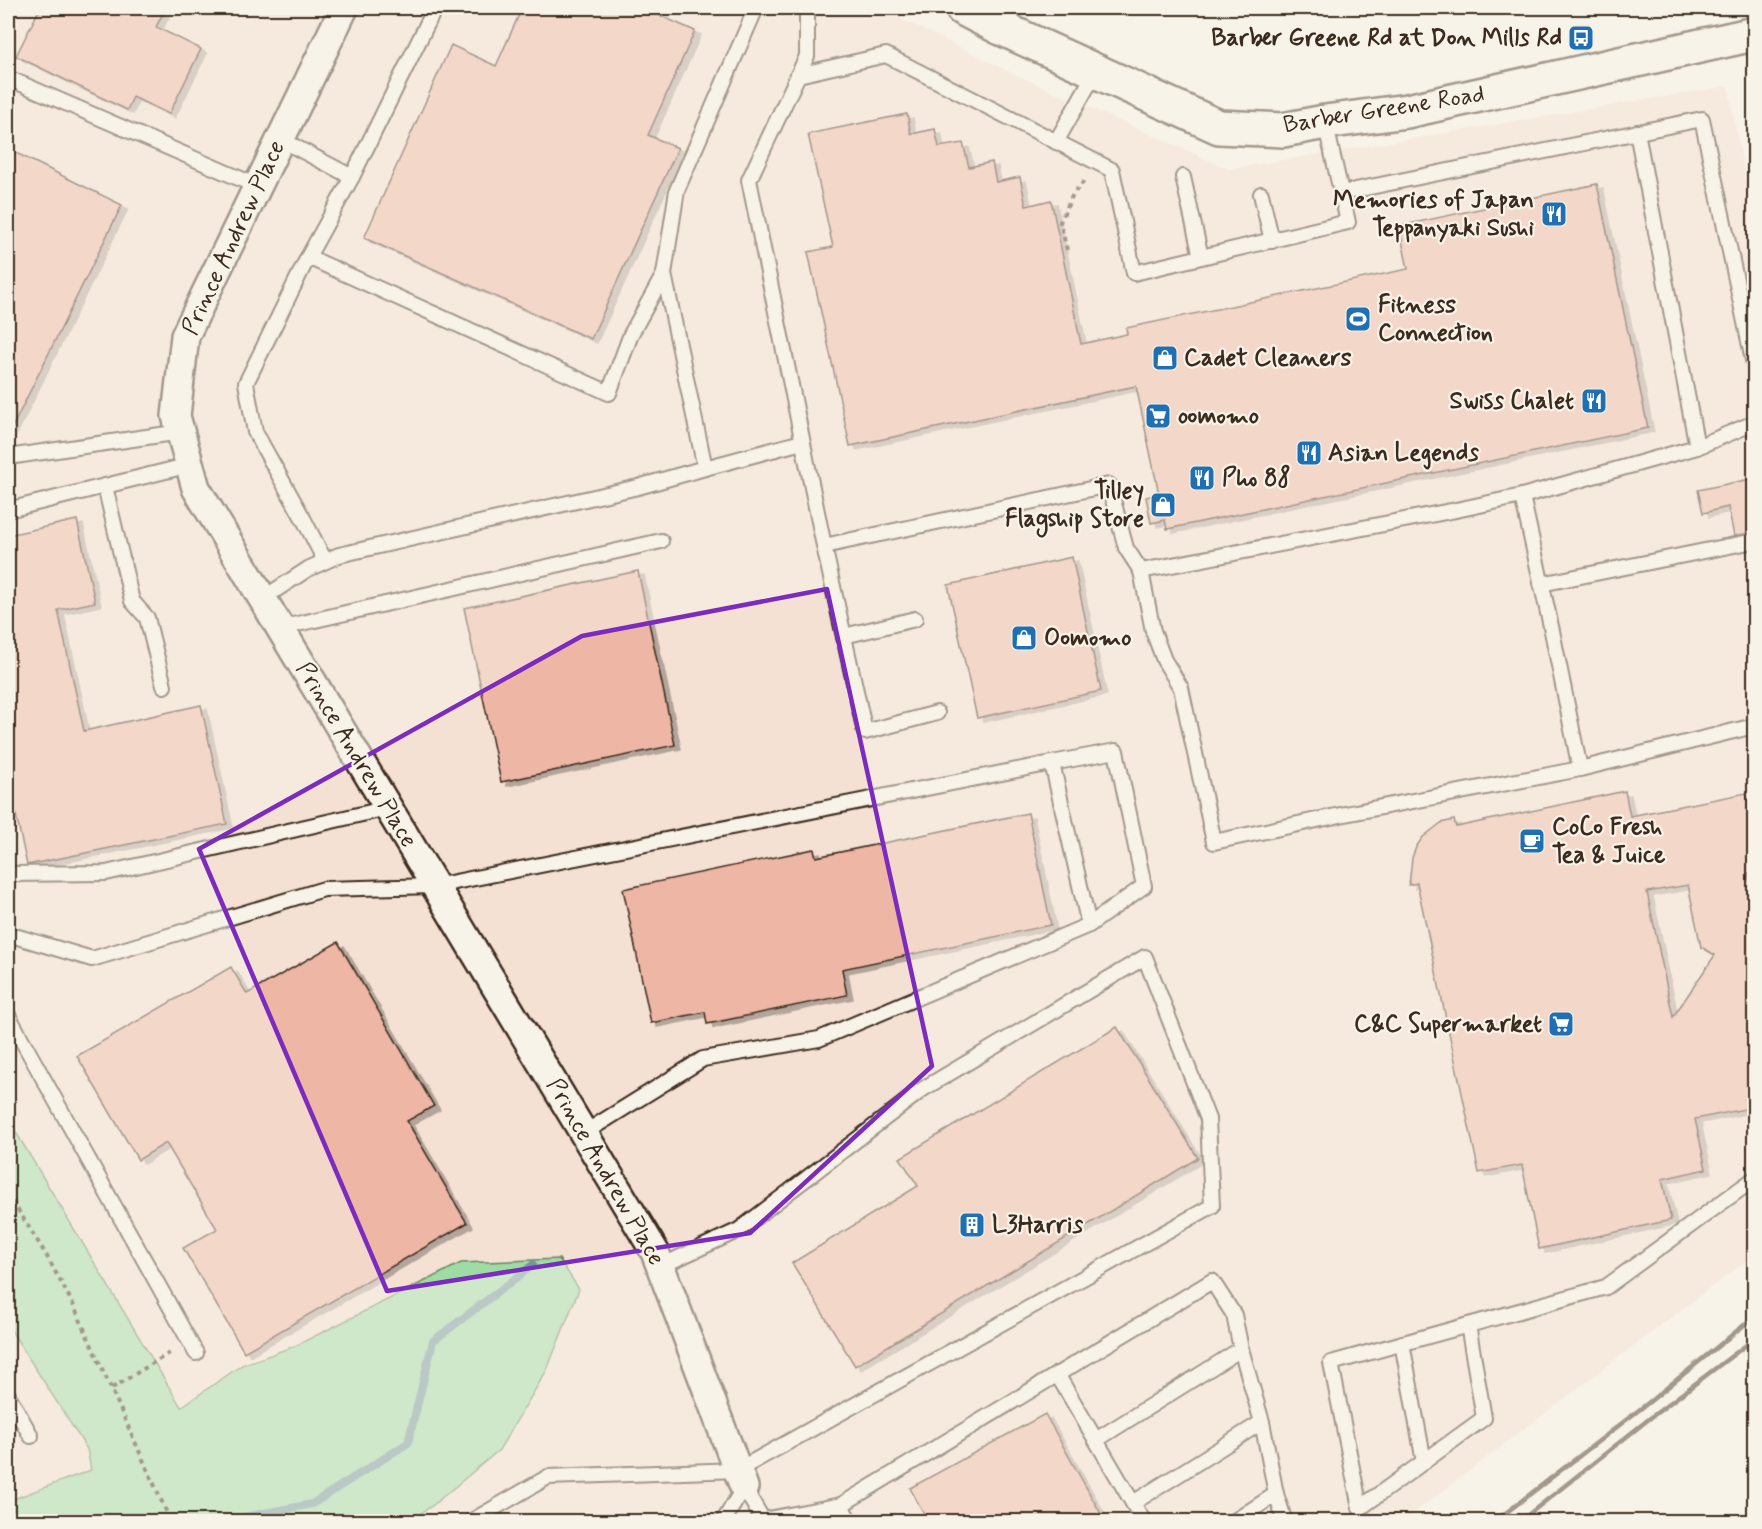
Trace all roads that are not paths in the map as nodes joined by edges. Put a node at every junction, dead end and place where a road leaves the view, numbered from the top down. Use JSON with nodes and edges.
{"nodes":[{"id":1,"x":344,"y":8,"type":"edge"},
{"id":2,"x":435,"y":8,"type":"edge"},
{"id":3,"x":756,"y":8,"type":"edge"},
{"id":4,"x":807,"y":8,"type":"edge"},
{"id":5,"x":962,"y":8,"type":"edge"},
{"id":6,"x":1004,"y":18,"type":"edge"},
{"id":7,"x":1755,"y":34,"type":"edge"},
{"id":8,"x":1096,"y":71,"type":"junction"},
{"id":9,"x":798,"y":75,"type":"junction"},
{"id":10,"x":8,"y":78,"type":"edge"},
{"id":11,"x":1325,"y":122,"type":"junction"},
{"id":12,"x":1637,"y":132,"type":"junction"},
{"id":13,"x":280,"y":139,"type":"junction"},
{"id":14,"x":1056,"y":142,"type":"junction"},
{"id":15,"x":352,"y":177,"type":"junction"},
{"id":16,"x":1183,"y":177,"type":"dead end"},
{"id":17,"x":257,"y":186,"type":"junction"},
{"id":18,"x":1341,"y":193,"type":"junction"},
{"id":19,"x":1261,"y":194,"type":"dead end"},
{"id":20,"x":1272,"y":241,"type":"junction"},
{"id":21,"x":308,"y":257,"type":"junction"},
{"id":22,"x":1201,"y":257,"type":"junction"},
{"id":23,"x":664,"y":274,"type":"junction"},
{"id":24,"x":1755,"y":364,"type":"edge"},
{"id":25,"x":1755,"y":423,"type":"edge"},
{"id":26,"x":181,"y":432,"type":"junction"},
{"id":27,"x":802,"y":441,"type":"junction"},
{"id":28,"x":1697,"y":447,"type":"junction"},
{"id":29,"x":8,"y":457,"type":"edge"},
{"id":30,"x":190,"y":465,"type":"junction"},
{"id":31,"x":705,"y":468,"type":"junction"},
{"id":32,"x":105,"y":486,"type":"junction"},
{"id":33,"x":1522,"y":496,"type":"junction"},
{"id":34,"x":8,"y":510,"type":"edge"},
{"id":35,"x":661,"y":541,"type":"dead end"},
{"id":36,"x":1755,"y":541,"type":"edge"},
{"id":37,"x":824,"y":546,"type":"junction"},
{"id":38,"x":325,"y":561,"type":"junction"},
{"id":39,"x":1141,"y":571,"type":"junction"},
{"id":40,"x":1541,"y":584,"type":"junction"},
{"id":41,"x":262,"y":599,"type":"junction"},
{"id":42,"x":915,"y":619,"type":"dead end"},
{"id":43,"x":280,"y":628,"type":"junction"},
{"id":44,"x":844,"y":636,"type":"junction"},
{"id":45,"x":164,"y":686,"type":"dead end"},
{"id":46,"x":937,"y":713,"type":"dead end"},
{"id":47,"x":1755,"y":726,"type":"edge"},
{"id":48,"x":1052,"y":763,"type":"junction"},
{"id":49,"x":1580,"y":769,"type":"junction"},
{"id":50,"x":388,"y":808,"type":"junction"},
{"id":51,"x":8,"y":874,"type":"edge"},
{"id":52,"x":435,"y":886,"type":"junction"},
{"id":53,"x":1089,"y":925,"type":"junction"},
{"id":54,"x":8,"y":934,"type":"edge"},
{"id":55,"x":8,"y":1015,"type":"edge"},
{"id":56,"x":584,"y":1133,"type":"junction"},
{"id":57,"x":1755,"y":1179,"type":"edge"},
{"id":58,"x":661,"y":1266,"type":"junction"},
{"id":59,"x":1468,"y":1325,"type":"junction"},
{"id":60,"x":1402,"y":1343,"type":"junction"},
{"id":61,"x":192,"y":1347,"type":"road end"},
{"id":62,"x":1241,"y":1348,"type":"junction"},
{"id":63,"x":1057,"y":1374,"type":"junction"},
{"id":64,"x":8,"y":1395,"type":"edge"},
{"id":65,"x":1262,"y":1422,"type":"junction"},
{"id":66,"x":31,"y":1436,"type":"dead end"},
{"id":67,"x":1096,"y":1440,"type":"junction"},
{"id":68,"x":1424,"y":1462,"type":"junction"},
{"id":69,"x":741,"y":1478,"type":"junction"},
{"id":70,"x":1276,"y":1494,"type":"junction"},
{"id":71,"x":1133,"y":1503,"type":"junction"},
{"id":72,"x":841,"y":1505,"type":"junction"},
{"id":73,"x":470,"y":1521,"type":"edge"},
{"id":74,"x":723,"y":1521,"type":"edge"},
{"id":75,"x":764,"y":1521,"type":"edge"},
{"id":76,"x":850,"y":1521,"type":"edge"},
{"id":77,"x":1144,"y":1521,"type":"edge"},
{"id":78,"x":1233,"y":1521,"type":"edge"},
{"id":79,"x":1285,"y":1521,"type":"edge"}],
"edges":[{"from":1,"to":13,"type":"street","name":"Prince Andrew Place"},
{"from":2,"to":15,"type":"lane"},
{"from":3,"to":23,"type":"lane"},
{"from":4,"to":9,"type":"lane"},
{"from":5,"to":6,"type":"street","name":"Barber Greene Road"},
{"from":6,"to":8,"type":"street","name":"Barber Greene Road"},
{"from":7,"to":11,"type":"street","name":"Barber Greene Road"},
{"from":8,"to":11,"type":"street","name":"Barber Greene Road"},
{"from":8,"to":14,"type":"lane"},
{"from":9,"to":14,"type":"lane"},
{"from":9,"to":27,"type":"lane"},
{"from":10,"to":17,"type":"lane"},
{"from":11,"to":18,"type":"lane"},
{"from":12,"to":18,"type":"lane"},
{"from":12,"to":24,"type":"lane"},
{"from":12,"to":28,"type":"lane"},
{"from":13,"to":15,"type":"lane"},
{"from":13,"to":17,"type":"street","name":"Prince Andrew Place"},
{"from":14,"to":22,"type":"lane"},
{"from":15,"to":21,"type":"lane"},
{"from":16,"to":22,"type":"lane"},
{"from":17,"to":26,"type":"street","name":"Prince Andrew Place"},
{"from":18,"to":20,"type":"lane"},
{"from":19,"to":20,"type":"lane"},
{"from":20,"to":22,"type":"lane"},
{"from":21,"to":23,"type":"lane"},
{"from":21,"to":38,"type":"lane"},
{"from":23,"to":31,"type":"lane"},
{"from":25,"to":28,"type":"lane"},
{"from":26,"to":29,"type":"lane"},
{"from":26,"to":30,"type":"street","name":"Prince Andrew Place"},
{"from":27,"to":31,"type":"lane"},
{"from":27,"to":37,"type":"lane"},
{"from":28,"to":33,"type":"lane"},
{"from":30,"to":32,"type":"lane"},
{"from":30,"to":41,"type":"street","name":"Prince Andrew Place"},
{"from":31,"to":38,"type":"lane"},
{"from":32,"to":34,"type":"lane"},
{"from":32,"to":45,"type":"lane"},
{"from":33,"to":39,"type":"lane"},
{"from":33,"to":40,"type":"lane"},
{"from":35,"to":43,"type":"lane"},
{"from":36,"to":40,"type":"lane"},
{"from":37,"to":39,"type":"lane"},
{"from":37,"to":44,"type":"lane"},
{"from":38,"to":41,"type":"lane"},
{"from":39,"to":49,"type":"lane"},
{"from":40,"to":49,"type":"lane"},
{"from":41,"to":43,"type":"street","name":"Prince Andrew Place"},
{"from":42,"to":44,"type":"lane"},
{"from":43,"to":50,"type":"street","name":"Prince Andrew Place"},
{"from":44,"to":46,"type":"lane"},
{"from":47,"to":49,"type":"lane"},
{"from":48,"to":52,"type":"lane"},
{"from":48,"to":53,"type":"lane"},
{"from":48,"to":53,"type":"lane"},
{"from":50,"to":51,"type":"lane"},
{"from":50,"to":52,"type":"street","name":"Prince Andrew Place"},
{"from":52,"to":54,"type":"lane"},
{"from":52,"to":56,"type":"street","name":"Prince Andrew Place"},
{"from":53,"to":56,"type":"lane"},
{"from":55,"to":61,"type":"lane"},
{"from":56,"to":58,"type":"street","name":"Prince Andrew Place"},
{"from":57,"to":59,"type":"lane"},
{"from":58,"to":69,"type":"street","name":"Prince Andrew Place"},
{"from":58,"to":69,"type":"lane"},
{"from":59,"to":60,"type":"lane"},
{"from":59,"to":68,"type":"lane"},
{"from":60,"to":68,"type":"lane"},
{"from":60,"to":68,"type":"lane"},
{"from":62,"to":63,"type":"lane"},
{"from":62,"to":65,"type":"lane"},
{"from":62,"to":67,"type":"lane"},
{"from":63,"to":67,"type":"lane"},
{"from":63,"to":72,"type":"lane"},
{"from":64,"to":66,"type":"lane"},
{"from":65,"to":70,"type":"lane"},
{"from":65,"to":71,"type":"lane"},
{"from":67,"to":71,"type":"lane"},
{"from":69,"to":73,"type":"lane"},
{"from":69,"to":74,"type":"lane"},
{"from":69,"to":75,"type":"lane"},
{"from":70,"to":78,"type":"lane"},
{"from":70,"to":79,"type":"lane"},
{"from":71,"to":77,"type":"lane"},
{"from":72,"to":75,"type":"lane"},
{"from":72,"to":76,"type":"lane"}]}
